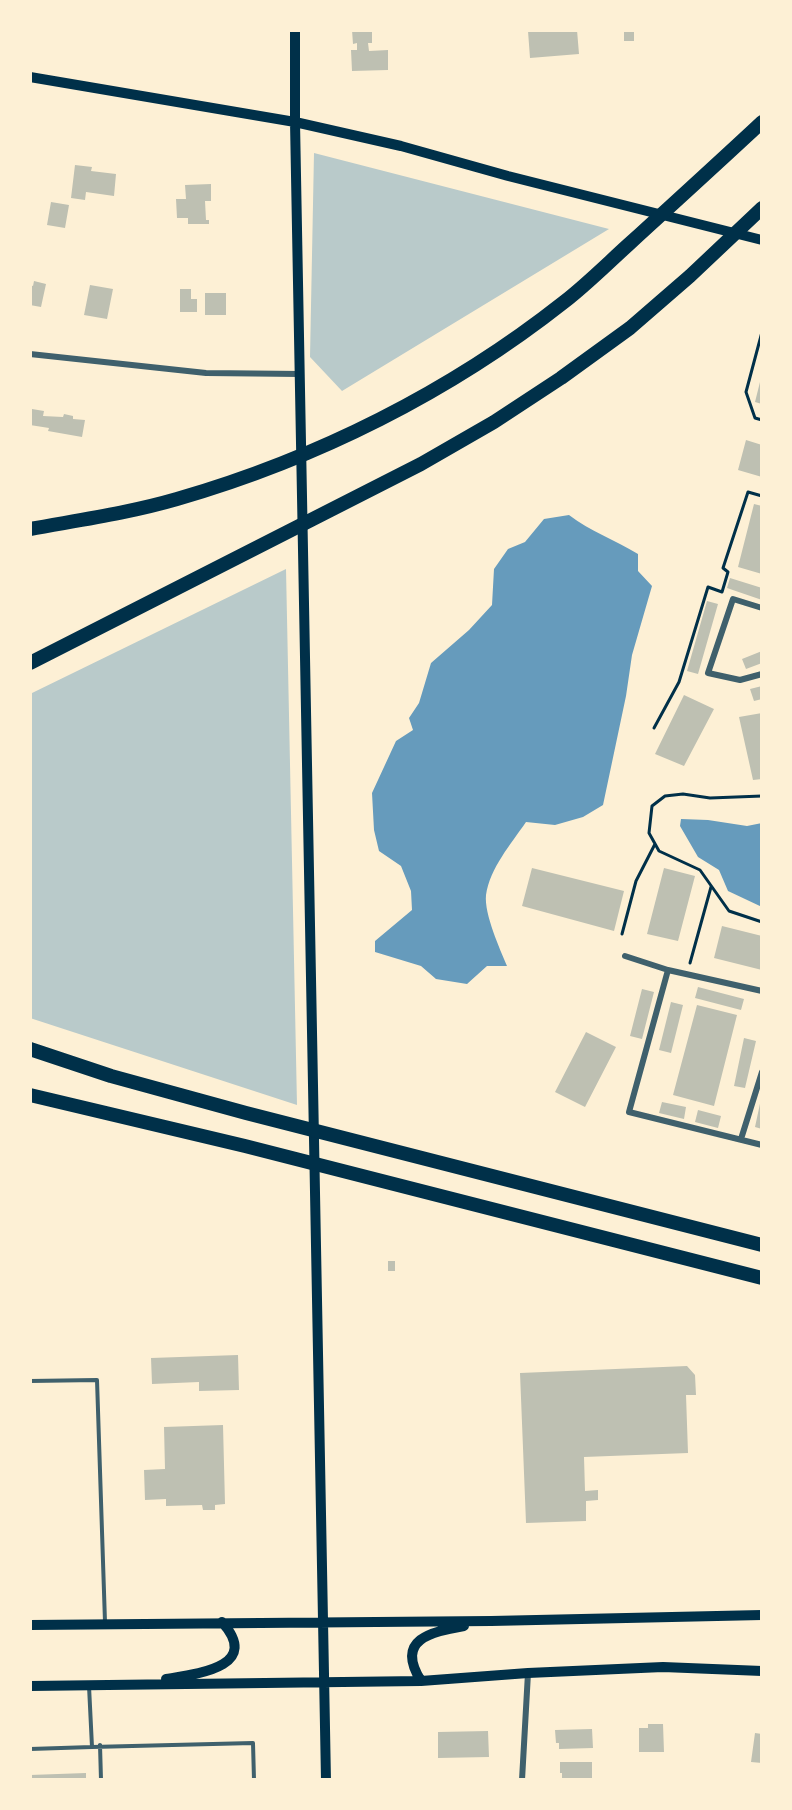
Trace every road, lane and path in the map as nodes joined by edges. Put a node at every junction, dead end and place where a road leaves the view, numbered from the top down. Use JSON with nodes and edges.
{"nodes":[{"id":1,"x":295,"y":30,"type":"edge"},
{"id":2,"x":30,"y":77,"type":"edge"},
{"id":3,"x":295,"y":122,"type":"junction"},
{"id":4,"x":762,"y":122,"type":"edge"},
{"id":5,"x":762,"y":208,"type":"edge"},
{"id":6,"x":762,"y":240,"type":"edge"},
{"id":7,"x":762,"y":332,"type":"edge"},
{"id":8,"x":30,"y":354,"type":"edge"},
{"id":9,"x":300,"y":374,"type":"junction"},
{"id":10,"x":762,"y":420,"type":"edge"},
{"id":11,"x":762,"y":496,"type":"edge"},
{"id":12,"x":30,"y":529,"type":"edge"},
{"id":13,"x":762,"y":608,"type":"edge"},
{"id":14,"x":30,"y":663,"type":"edge"},
{"id":15,"x":762,"y":674,"type":"edge"},
{"id":16,"x":654,"y":728,"type":"dead end"},
{"id":17,"x":762,"y":796,"type":"edge"},
{"id":18,"x":655,"y":844,"type":"junction"},
{"id":19,"x":711,"y":887,"type":"junction"},
{"id":20,"x":762,"y":922,"type":"edge"},
{"id":21,"x":622,"y":933,"type":"dead end"},
{"id":22,"x":625,"y":956,"type":"dead end"},
{"id":23,"x":690,"y":963,"type":"dead end"},
{"id":24,"x":668,"y":970,"type":"junction"},
{"id":25,"x":762,"y":991,"type":"edge"},
{"id":26,"x":30,"y":1049,"type":"edge"},
{"id":27,"x":762,"y":1072,"type":"edge"},
{"id":28,"x":30,"y":1095,"type":"edge"},
{"id":29,"x":741,"y":1139,"type":"junction"},
{"id":30,"x":762,"y":1145,"type":"edge"},
{"id":31,"x":762,"y":1245,"type":"edge"},
{"id":32,"x":702,"y":1263,"type":"junction"},
{"id":33,"x":762,"y":1278,"type":"edge"},
{"id":34,"x":762,"y":1286,"type":"edge"},
{"id":35,"x":30,"y":1381,"type":"edge"},
{"id":36,"x":762,"y":1615,"type":"edge"},
{"id":37,"x":491,"y":1621,"type":"junction"},
{"id":38,"x":222,"y":1622,"type":"junction"},
{"id":39,"x":322,"y":1622,"type":"junction"},
{"id":40,"x":105,"y":1624,"type":"junction"},
{"id":41,"x":30,"y":1625,"type":"edge"},
{"id":42,"x":762,"y":1671,"type":"edge"},
{"id":43,"x":528,"y":1673,"type":"junction"},
{"id":44,"x":422,"y":1681,"type":"junction"},
{"id":45,"x":324,"y":1683,"type":"junction"},
{"id":46,"x":89,"y":1685,"type":"junction"},
{"id":47,"x":136,"y":1685,"type":"junction"},
{"id":48,"x":30,"y":1686,"type":"edge"},
{"id":49,"x":100,"y":1745,"type":"junction"},
{"id":50,"x":92,"y":1747,"type":"junction"},
{"id":51,"x":30,"y":1749,"type":"edge"},
{"id":52,"x":101,"y":1780,"type":"edge"},
{"id":53,"x":254,"y":1780,"type":"edge"},
{"id":54,"x":326,"y":1780,"type":"edge"},
{"id":55,"x":522,"y":1780,"type":"edge"}],
"edges":[{"from":1,"to":3,"type":"main road"},
{"from":2,"to":3,"type":"main road"},
{"from":3,"to":6,"type":"main road"},
{"from":3,"to":9,"type":"main road"},
{"from":4,"to":12,"type":"highway"},
{"from":5,"to":14,"type":"highway"},
{"from":7,"to":10,"type":"path"},
{"from":8,"to":9,"type":"street"},
{"from":9,"to":39,"type":"main road"},
{"from":11,"to":16,"type":"path"},
{"from":13,"to":15,"type":"street"},
{"from":17,"to":18,"type":"path"},
{"from":18,"to":19,"type":"path"},
{"from":18,"to":21,"type":"path"},
{"from":19,"to":20,"type":"path"},
{"from":19,"to":23,"type":"path"},
{"from":22,"to":24,"type":"street"},
{"from":24,"to":25,"type":"street"},
{"from":24,"to":29,"type":"street"},
{"from":26,"to":31,"type":"highway"},
{"from":27,"to":29,"type":"street"},
{"from":28,"to":32,"type":"highway"},
{"from":29,"to":30,"type":"street"},
{"from":32,"to":33,"type":"highway"},
{"from":32,"to":34,"type":"highway"},
{"from":35,"to":40,"type":"lane"},
{"from":36,"to":37,"type":"main road"},
{"from":37,"to":39,"type":"main road"},
{"from":37,"to":44,"type":"main road"},
{"from":38,"to":39,"type":"main road"},
{"from":38,"to":40,"type":"main road"},
{"from":38,"to":47,"type":"main road"},
{"from":39,"to":45,"type":"main road"},
{"from":40,"to":41,"type":"main road"},
{"from":42,"to":43,"type":"main road"},
{"from":43,"to":44,"type":"main road"},
{"from":43,"to":55,"type":"street"},
{"from":44,"to":45,"type":"main road"},
{"from":45,"to":47,"type":"main road"},
{"from":45,"to":54,"type":"main road"},
{"from":46,"to":47,"type":"main road"},
{"from":46,"to":48,"type":"main road"},
{"from":46,"to":50,"type":"lane"},
{"from":49,"to":50,"type":"lane"},
{"from":49,"to":52,"type":"lane"},
{"from":49,"to":53,"type":"lane"},
{"from":50,"to":51,"type":"lane"}]}
